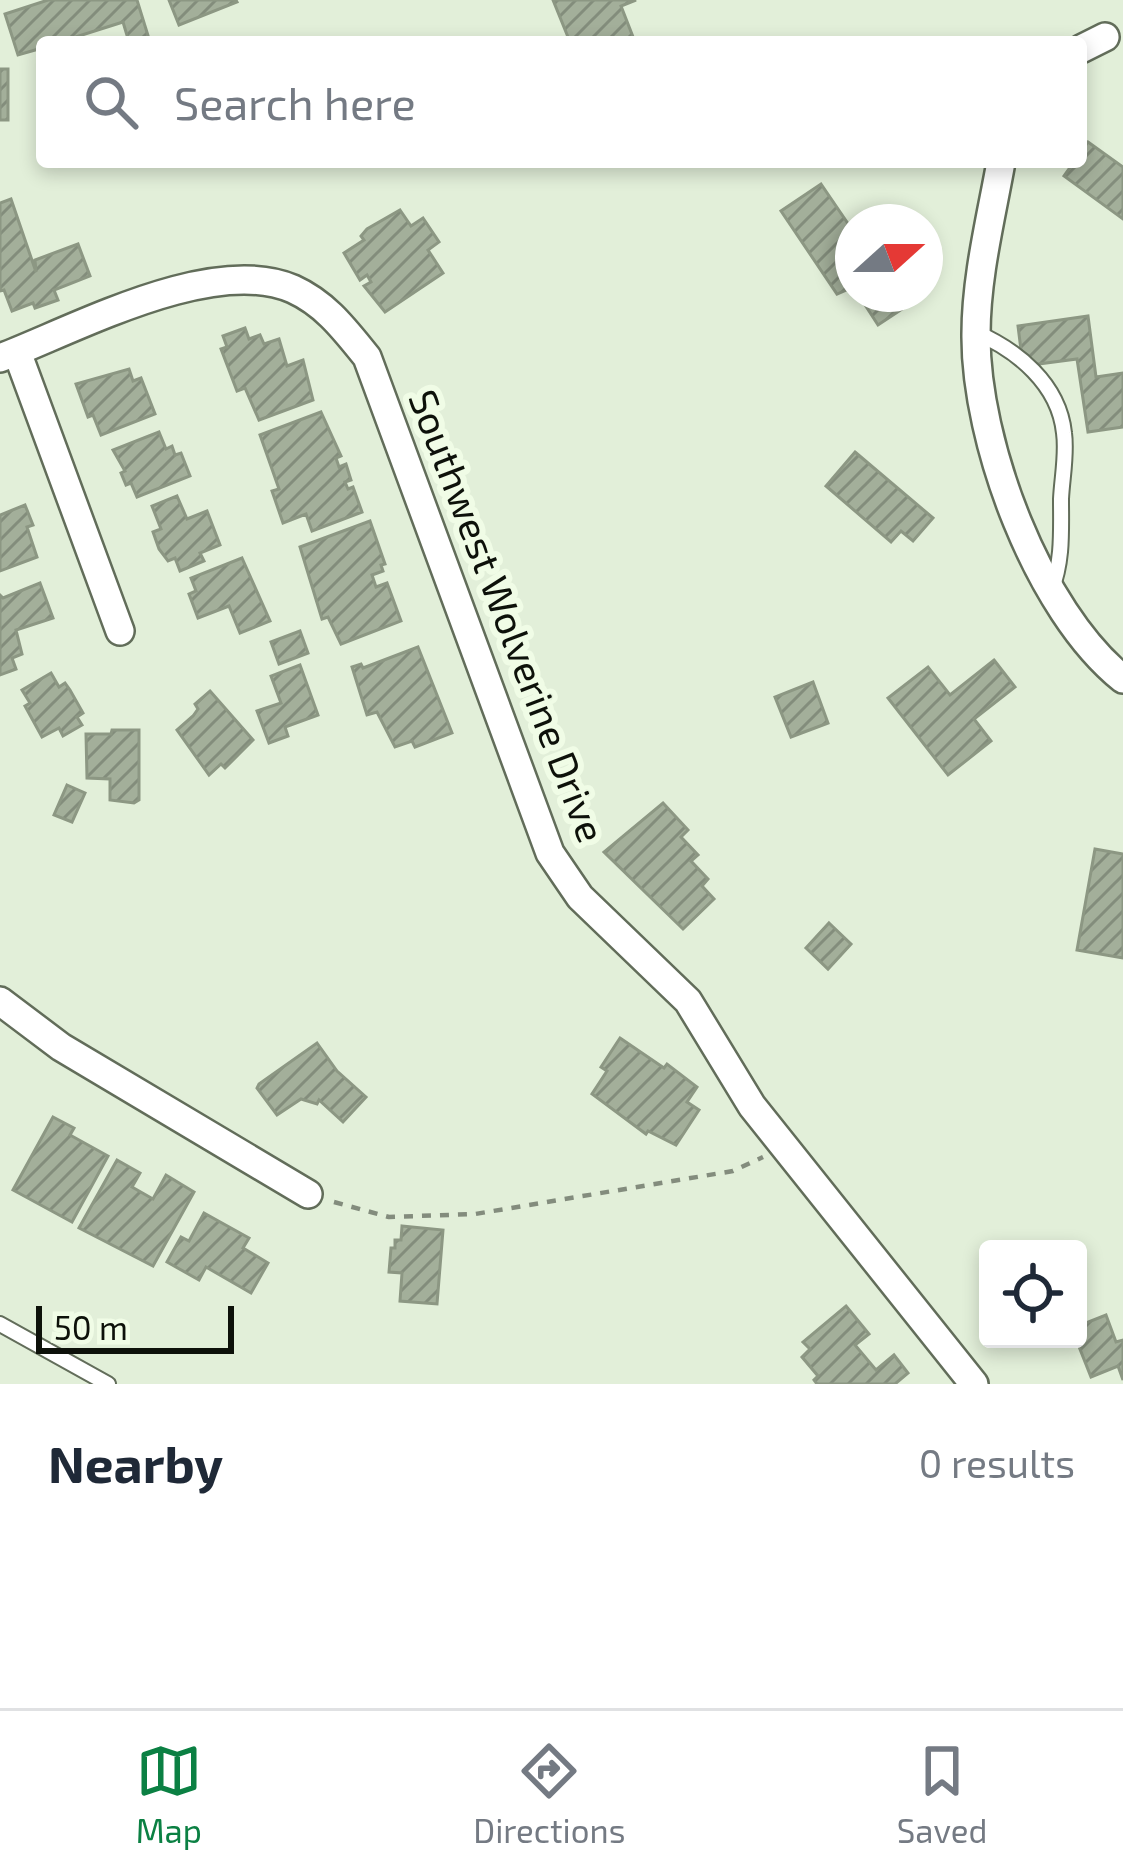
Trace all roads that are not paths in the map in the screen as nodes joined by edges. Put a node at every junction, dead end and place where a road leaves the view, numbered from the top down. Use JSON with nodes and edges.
{"nodes":[{"id":1,"x":1000,"y":168,"type":"edge"},
{"id":2,"x":976,"y":332,"type":"junction"},
{"id":3,"x":8,"y":355,"type":"edge"},
{"id":4,"x":1050,"y":594,"type":"junction"},
{"id":5,"x":120,"y":631,"type":"dead end"},
{"id":6,"x":1123,"y":680,"type":"edge"},
{"id":7,"x":0,"y":1000,"type":"edge"},
{"id":8,"x":308,"y":1194,"type":"road end"},
{"id":9,"x":0,"y":1324,"type":"edge"},
{"id":10,"x":108,"y":1384,"type":"edge"},
{"id":11,"x":974,"y":1384,"type":"edge"}],
"edges":[{"from":1,"to":2,"type":"street"},
{"from":2,"to":4,"type":"street"},
{"from":2,"to":4,"type":"lane"},
{"from":3,"to":5,"type":"street"},
{"from":3,"to":11,"type":"street","name":"Southwest Wolverine Drive"},
{"from":4,"to":6,"type":"street"},
{"from":7,"to":8,"type":"street"},
{"from":9,"to":10,"type":"lane"}]}
